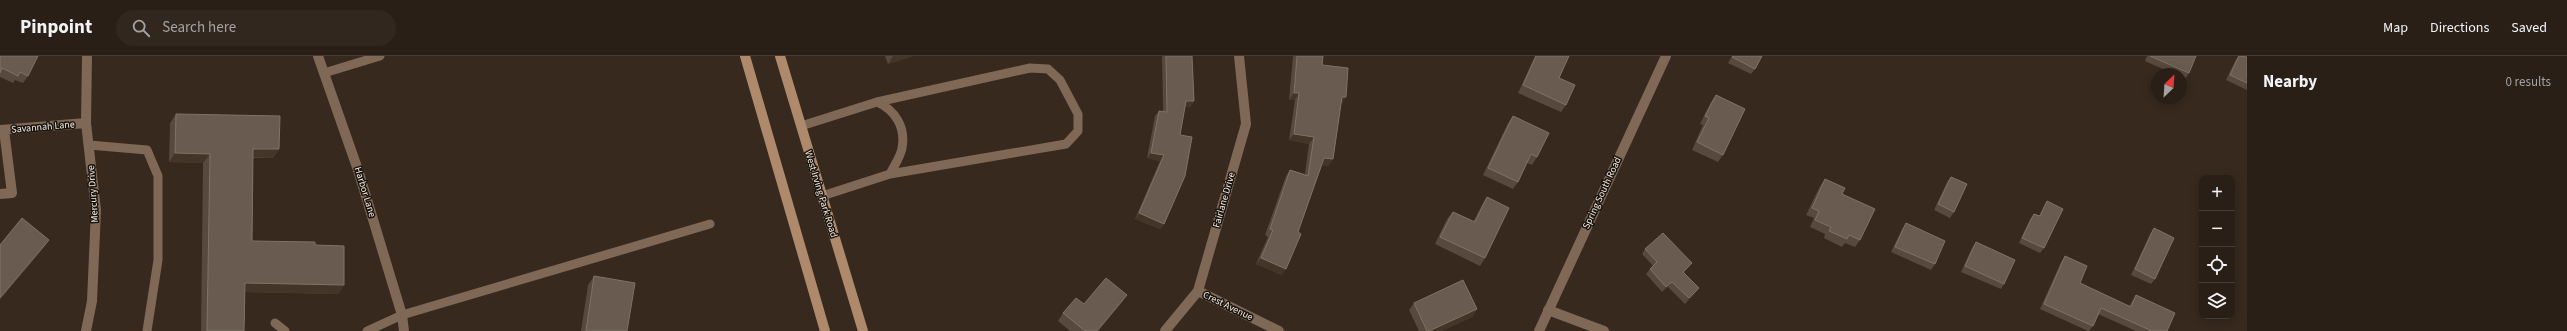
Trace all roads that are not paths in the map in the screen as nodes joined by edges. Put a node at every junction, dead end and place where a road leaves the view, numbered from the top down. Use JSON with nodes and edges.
{"nodes":[{"id":1,"x":87,"y":56,"type":"edge"},
{"id":2,"x":318,"y":56,"type":"edge"},
{"id":3,"x":380,"y":56,"type":"edge"},
{"id":4,"x":745,"y":56,"type":"edge"},
{"id":5,"x":780,"y":56,"type":"edge"},
{"id":6,"x":1239,"y":56,"type":"edge"},
{"id":7,"x":1666,"y":56,"type":"edge"},
{"id":8,"x":324,"y":73,"type":"junction"},
{"id":9,"x":877,"y":102,"type":"junction"},
{"id":10,"x":86,"y":123,"type":"junction"},
{"id":11,"x":801,"y":126,"type":"junction"},
{"id":12,"x":2,"y":130,"type":"edge"},
{"id":13,"x":89,"y":145,"type":"junction"},
{"id":14,"x":890,"y":174,"type":"junction"},
{"id":15,"x":0,"y":194,"type":"edge"},
{"id":16,"x":822,"y":196,"type":"junction"},
{"id":17,"x":710,"y":224,"type":"dead end"},
{"id":18,"x":1198,"y":291,"type":"junction"},
{"id":19,"x":1548,"y":310,"type":"junction"},
{"id":20,"x":402,"y":315,"type":"junction"},
{"id":21,"x":275,"y":323,"type":"dead end"},
{"id":22,"x":86,"y":331,"type":"edge"},
{"id":23,"x":147,"y":331,"type":"edge"},
{"id":24,"x":285,"y":331,"type":"edge"},
{"id":25,"x":367,"y":331,"type":"edge"},
{"id":26,"x":404,"y":331,"type":"edge"},
{"id":27,"x":825,"y":331,"type":"edge"},
{"id":28,"x":863,"y":331,"type":"edge"},
{"id":29,"x":1165,"y":331,"type":"edge"},
{"id":30,"x":1279,"y":331,"type":"edge"},
{"id":31,"x":1539,"y":331,"type":"edge"},
{"id":32,"x":1604,"y":331,"type":"edge"}],
"edges":[{"from":1,"to":10,"type":"street","name":"Mercury Drive"},
{"from":2,"to":8,"type":"street","name":"Harbor Lane"},
{"from":3,"to":8,"type":"lane"},
{"from":4,"to":27,"type":"main road"},
{"from":5,"to":11,"type":"main road","name":"West Irving Park Road"},
{"from":6,"to":18,"type":"street","name":"Fairlane Drive"},
{"from":7,"to":19,"type":"street","name":"Spring South Road"},
{"from":8,"to":20,"type":"street","name":"Harbor Lane"},
{"from":9,"to":11,"type":"lane"},
{"from":9,"to":14,"type":"lane"},
{"from":9,"to":14,"type":"lane"},
{"from":10,"to":12,"type":"street","name":"Savannah Lane"},
{"from":10,"to":13,"type":"street","name":"Mercury Drive"},
{"from":11,"to":16,"type":"main road","name":"West Irving Park Road"},
{"from":12,"to":15,"type":"street"},
{"from":13,"to":22,"type":"street","name":"Mercury Drive"},
{"from":13,"to":23,"type":"lane"},
{"from":14,"to":16,"type":"lane"},
{"from":16,"to":28,"type":"main road","name":"West Irving Park Road"},
{"from":17,"to":20,"type":"lane"},
{"from":18,"to":29,"type":"street","name":"Fairlane Drive"},
{"from":18,"to":30,"type":"street","name":"Crest Avenue"},
{"from":19,"to":31,"type":"street","name":"Spring South Road"},
{"from":19,"to":32,"type":"street"},
{"from":20,"to":25,"type":"lane"},
{"from":20,"to":26,"type":"street","name":"Harbor Lane"},
{"from":21,"to":24,"type":"lane"}]}
